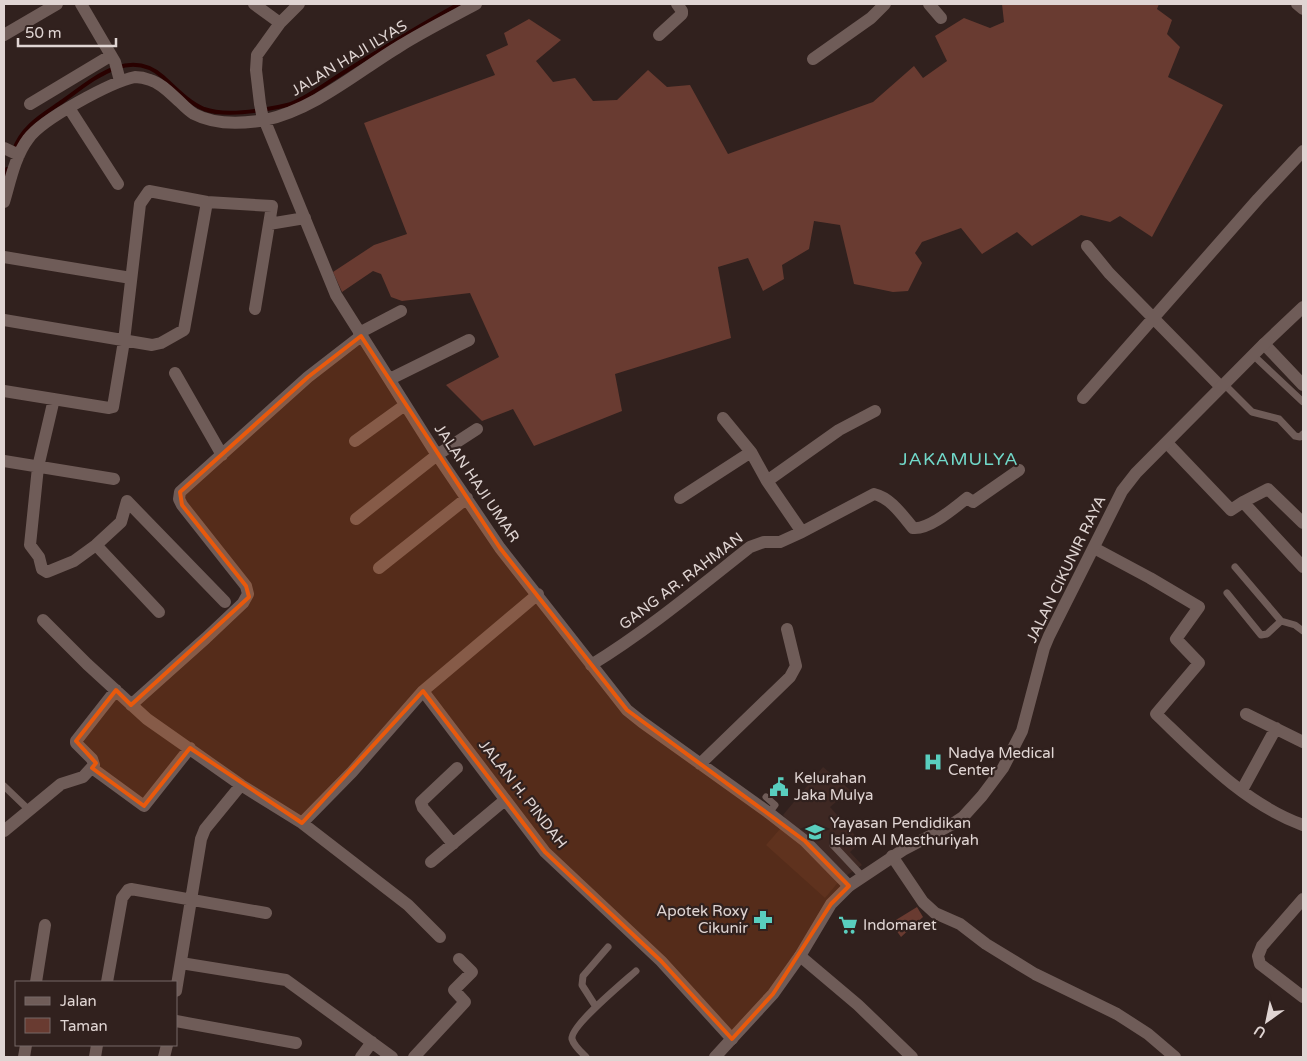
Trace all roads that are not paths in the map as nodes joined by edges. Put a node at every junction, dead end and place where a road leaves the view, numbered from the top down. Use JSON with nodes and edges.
{"nodes":[{"id":1,"x":56,"y":4,"type":"edge"},
{"id":2,"x":81,"y":4,"type":"edge"},
{"id":3,"x":254,"y":4,"type":"edge"},
{"id":4,"x":299,"y":4,"type":"edge"},
{"id":5,"x":476,"y":4,"type":"edge"},
{"id":6,"x":677,"y":4,"type":"edge"},
{"id":7,"x":885,"y":4,"type":"edge"},
{"id":8,"x":929,"y":4,"type":"edge"},
{"id":9,"x":1297,"y":4,"type":"edge"},
{"id":10,"x":1303,"y":9,"type":"edge"},
{"id":11,"x":941,"y":18,"type":"dead end"},
{"id":12,"x":280,"y":23,"type":"junction"},
{"id":13,"x":4,"y":34,"type":"edge"},
{"id":14,"x":659,"y":35,"type":"dead end"},
{"id":15,"x":812,"y":59,"type":"dead end"},
{"id":16,"x":116,"y":69,"type":"junction"},
{"id":17,"x":30,"y":104,"type":"dead end"},
{"id":18,"x":69,"y":108,"type":"junction"},
{"id":19,"x":262,"y":112,"type":"junction"},
{"id":20,"x":1303,"y":151,"type":"edge"},
{"id":21,"x":11,"y":152,"type":"edge"},
{"id":22,"x":118,"y":184,"type":"dead end"},
{"id":23,"x":4,"y":202,"type":"edge"},
{"id":24,"x":207,"y":202,"type":"junction"},
{"id":25,"x":305,"y":218,"type":"junction"},
{"id":26,"x":269,"y":224,"type":"junction"},
{"id":27,"x":1087,"y":246,"type":"dead end"},
{"id":28,"x":4,"y":258,"type":"edge"},
{"id":29,"x":131,"y":278,"type":"junction"},
{"id":30,"x":1303,"y":307,"type":"edge"},
{"id":31,"x":255,"y":309,"type":"dead end"},
{"id":32,"x":401,"y":311,"type":"dead end"},
{"id":33,"x":1153,"y":318,"type":"junction"},
{"id":34,"x":4,"y":320,"type":"edge"},
{"id":35,"x":360,"y":335,"type":"junction"},
{"id":36,"x":469,"y":340,"type":"dead end"},
{"id":37,"x":124,"y":341,"type":"junction"},
{"id":38,"x":1264,"y":344,"type":"junction"},
{"id":39,"x":1253,"y":355,"type":"junction"},
{"id":40,"x":175,"y":373,"type":"dead end"},
{"id":41,"x":390,"y":380,"type":"junction"},
{"id":42,"x":1303,"y":385,"type":"edge"},
{"id":43,"x":1222,"y":386,"type":"junction"},
{"id":44,"x":4,"y":391,"type":"edge"},
{"id":45,"x":1083,"y":398,"type":"dead end"},
{"id":46,"x":54,"y":400,"type":"junction"},
{"id":47,"x":1303,"y":402,"type":"edge"},
{"id":48,"x":405,"y":405,"type":"junction"},
{"id":49,"x":875,"y":412,"type":"dead end"},
{"id":50,"x":723,"y":418,"type":"dead end"},
{"id":51,"x":477,"y":428,"type":"dead end"},
{"id":52,"x":1303,"y":434,"type":"edge"},
{"id":53,"x":355,"y":441,"type":"dead end"},
{"id":54,"x":1167,"y":443,"type":"junction"},
{"id":55,"x":751,"y":452,"type":"junction"},
{"id":56,"x":222,"y":454,"type":"junction"},
{"id":57,"x":437,"y":455,"type":"junction"},
{"id":58,"x":4,"y":461,"type":"edge"},
{"id":59,"x":38,"y":467,"type":"junction"},
{"id":60,"x":1019,"y":470,"type":"dead end"},
{"id":61,"x":114,"y":479,"type":"dead end"},
{"id":62,"x":766,"y":481,"type":"junction"},
{"id":63,"x":467,"y":498,"type":"junction"},
{"id":64,"x":680,"y":498,"type":"dead end"},
{"id":65,"x":1243,"y":502,"type":"junction"},
{"id":66,"x":356,"y":519,"type":"dead end"},
{"id":67,"x":1303,"y":523,"type":"edge"},
{"id":68,"x":802,"y":532,"type":"junction"},
{"id":69,"x":96,"y":545,"type":"junction"},
{"id":70,"x":1094,"y":548,"type":"junction"},
{"id":71,"x":1235,"y":567,"type":"dead end"},
{"id":72,"x":1303,"y":567,"type":"edge"},
{"id":73,"x":379,"y":568,"type":"dead end"},
{"id":74,"x":1227,"y":593,"type":"dead end"},
{"id":75,"x":538,"y":594,"type":"junction"},
{"id":76,"x":225,"y":602,"type":"dead end"},
{"id":77,"x":159,"y":612,"type":"dead end"},
{"id":78,"x":43,"y":620,"type":"dead end"},
{"id":79,"x":1281,"y":621,"type":"junction"},
{"id":80,"x":787,"y":629,"type":"dead end"},
{"id":81,"x":1303,"y":631,"type":"edge"},
{"id":82,"x":591,"y":665,"type":"junction"},
{"id":83,"x":116,"y":690,"type":"junction"},
{"id":84,"x":423,"y":691,"type":"junction"},
{"id":85,"x":131,"y":705,"type":"junction"},
{"id":86,"x":1246,"y":714,"type":"dead end"},
{"id":87,"x":1276,"y":728,"type":"junction"},
{"id":88,"x":1303,"y":742,"type":"edge"},
{"id":89,"x":190,"y":748,"type":"junction"},
{"id":90,"x":700,"y":764,"type":"junction"},
{"id":91,"x":92,"y":768,"type":"junction"},
{"id":92,"x":457,"y":768,"type":"dead end"},
{"id":93,"x":4,"y":786,"type":"edge"},
{"id":94,"x":241,"y":786,"type":"junction"},
{"id":95,"x":1242,"y":790,"type":"junction"},
{"id":96,"x":766,"y":797,"type":"dead end"},
{"id":97,"x":505,"y":800,"type":"junction"},
{"id":98,"x":29,"y":810,"type":"junction"},
{"id":99,"x":769,"y":812,"type":"junction"},
{"id":100,"x":302,"y":823,"type":"junction"},
{"id":101,"x":1303,"y":825,"type":"edge"},
{"id":102,"x":4,"y":831,"type":"edge"},
{"id":103,"x":452,"y":844,"type":"junction"},
{"id":104,"x":833,"y":845,"type":"dead end"},
{"id":105,"x":892,"y":856,"type":"junction"},
{"id":106,"x":431,"y":862,"type":"dead end"},
{"id":107,"x":862,"y":876,"type":"junction"},
{"id":108,"x":849,"y":886,"type":"junction"},
{"id":109,"x":1303,"y":899,"type":"edge"},
{"id":110,"x":192,"y":900,"type":"junction"},
{"id":111,"x":266,"y":913,"type":"dead end"},
{"id":112,"x":44,"y":925,"type":"dead end"},
{"id":113,"x":440,"y":937,"type":"dead end"},
{"id":114,"x":608,"y":947,"type":"dead end"},
{"id":115,"x":800,"y":956,"type":"junction"},
{"id":116,"x":459,"y":959,"type":"dead end"},
{"id":117,"x":181,"y":963,"type":"junction"},
{"id":118,"x":636,"y":970,"type":"dead end"},
{"id":119,"x":36,"y":981,"type":"edge"},
{"id":120,"x":107,"y":981,"type":"edge"},
{"id":121,"x":178,"y":981,"type":"edge"},
{"id":122,"x":1303,"y":997,"type":"edge"},
{"id":123,"x":596,"y":1008,"type":"junction"},
{"id":124,"x":178,"y":1021,"type":"edge"},
{"id":125,"x":732,"y":1039,"type":"junction"},
{"id":126,"x":372,"y":1042,"type":"junction"},
{"id":127,"x":296,"y":1043,"type":"dead end"},
{"id":128,"x":361,"y":1057,"type":"edge"},
{"id":129,"x":392,"y":1057,"type":"edge"},
{"id":130,"x":414,"y":1057,"type":"edge"},
{"id":131,"x":586,"y":1057,"type":"edge"},
{"id":132,"x":715,"y":1057,"type":"edge"},
{"id":133,"x":912,"y":1057,"type":"edge"},
{"id":134,"x":1174,"y":1057,"type":"edge"}],
"edges":[{"from":1,"to":13,"type":"street"},
{"from":2,"to":16,"type":"street"},
{"from":3,"to":12,"type":"street"},
{"from":4,"to":12,"type":"street","name":"JALAN HAJI UMAR"},
{"from":5,"to":19,"type":"street","name":"JALAN HAJI ILYAS"},
{"from":6,"to":14,"type":"street"},
{"from":7,"to":15,"type":"street"},
{"from":8,"to":11,"type":"street"},
{"from":9,"to":10,"type":"street"},
{"from":12,"to":19,"type":"street","name":"JALAN HAJI UMAR"},
{"from":16,"to":17,"type":"street"},
{"from":16,"to":18,"type":"street"},
{"from":16,"to":19,"type":"street","name":"JALAN HAJI ILYAS"},
{"from":18,"to":21,"type":"street"},
{"from":18,"to":22,"type":"street"},
{"from":19,"to":25,"type":"street","name":"JALAN HAJI UMAR"},
{"from":20,"to":33,"type":"street"},
{"from":21,"to":23,"type":"street"},
{"from":24,"to":26,"type":"street"},
{"from":24,"to":29,"type":"street"},
{"from":24,"to":37,"type":"street"},
{"from":25,"to":26,"type":"street"},
{"from":25,"to":35,"type":"street","name":"JALAN HAJI UMAR"},
{"from":26,"to":31,"type":"street"},
{"from":27,"to":33,"type":"street"},
{"from":28,"to":29,"type":"street"},
{"from":29,"to":37,"type":"street"},
{"from":30,"to":38,"type":"street","name":"JALAN CIKUNIR RAYA"},
{"from":32,"to":35,"type":"street"},
{"from":33,"to":43,"type":"street"},
{"from":33,"to":45,"type":"street"},
{"from":34,"to":37,"type":"street"},
{"from":35,"to":41,"type":"street","name":"JALAN HAJI UMAR"},
{"from":35,"to":56,"type":"street"},
{"from":36,"to":41,"type":"street"},
{"from":37,"to":46,"type":"street"},
{"from":38,"to":39,"type":"street","name":"JALAN CIKUNIR RAYA"},
{"from":38,"to":42,"type":"street"},
{"from":39,"to":43,"type":"street","name":"JALAN CIKUNIR RAYA"},
{"from":39,"to":47,"type":"lane"},
{"from":40,"to":56,"type":"street"},
{"from":41,"to":48,"type":"street","name":"JALAN HAJI UMAR"},
{"from":43,"to":52,"type":"lane"},
{"from":43,"to":54,"type":"street","name":"JALAN CIKUNIR RAYA"},
{"from":44,"to":46,"type":"street"},
{"from":46,"to":59,"type":"street"},
{"from":48,"to":53,"type":"street"},
{"from":48,"to":57,"type":"street","name":"JALAN HAJI UMAR"},
{"from":49,"to":62,"type":"street"},
{"from":50,"to":55,"type":"street"},
{"from":51,"to":57,"type":"street"},
{"from":54,"to":65,"type":"street"},
{"from":54,"to":70,"type":"street","name":"JALAN CIKUNIR RAYA"},
{"from":55,"to":62,"type":"street"},
{"from":55,"to":64,"type":"street"},
{"from":56,"to":85,"type":"street"},
{"from":57,"to":63,"type":"street","name":"JALAN HAJI UMAR"},
{"from":57,"to":66,"type":"street"},
{"from":58,"to":59,"type":"street"},
{"from":59,"to":61,"type":"street"},
{"from":59,"to":69,"type":"street"},
{"from":60,"to":68,"type":"street","name":"GANG AR. RAHMAN"},
{"from":62,"to":68,"type":"street"},
{"from":63,"to":73,"type":"street"},
{"from":63,"to":75,"type":"street","name":"JALAN HAJI UMAR"},
{"from":65,"to":67,"type":"street"},
{"from":65,"to":72,"type":"street"},
{"from":68,"to":82,"type":"street","name":"GANG AR. RAHMAN"},
{"from":69,"to":76,"type":"street"},
{"from":69,"to":77,"type":"street"},
{"from":70,"to":95,"type":"street"},
{"from":70,"to":105,"type":"street","name":"JALAN CIKUNIR RAYA"},
{"from":71,"to":79,"type":"lane"},
{"from":74,"to":79,"type":"lane"},
{"from":75,"to":82,"type":"street","name":"JALAN HAJI UMAR"},
{"from":75,"to":84,"type":"street"},
{"from":78,"to":83,"type":"street"},
{"from":79,"to":81,"type":"lane"},
{"from":80,"to":90,"type":"street"},
{"from":82,"to":90,"type":"street","name":"JALAN HAJI UMAR"},
{"from":83,"to":85,"type":"street"},
{"from":83,"to":91,"type":"street"},
{"from":84,"to":97,"type":"street","name":"JALAN H. PINDAH"},
{"from":84,"to":100,"type":"street"},
{"from":85,"to":89,"type":"street"},
{"from":86,"to":87,"type":"street"},
{"from":87,"to":88,"type":"street"},
{"from":87,"to":95,"type":"street"},
{"from":89,"to":91,"type":"street"},
{"from":89,"to":94,"type":"street"},
{"from":90,"to":99,"type":"street","name":"JALAN HAJI UMAR"},
{"from":91,"to":98,"type":"street"},
{"from":92,"to":103,"type":"street"},
{"from":93,"to":98,"type":"lane"},
{"from":94,"to":100,"type":"street"},
{"from":94,"to":110,"type":"street"},
{"from":95,"to":101,"type":"street"},
{"from":96,"to":99,"type":"lane"},
{"from":97,"to":103,"type":"street"},
{"from":97,"to":125,"type":"street","name":"JALAN H. PINDAH"},
{"from":98,"to":102,"type":"street"},
{"from":99,"to":108,"type":"street","name":"JALAN HAJI UMAR"},
{"from":100,"to":113,"type":"street"},
{"from":103,"to":106,"type":"street"},
{"from":104,"to":107,"type":"lane"},
{"from":105,"to":107,"type":"street","name":"JALAN CIKUNIR RAYA"},
{"from":105,"to":134,"type":"street"},
{"from":107,"to":108,"type":"street","name":"JALAN CIKUNIR RAYA"},
{"from":108,"to":115,"type":"street","name":"JALAN CIKUNIR RAYA"},
{"from":109,"to":122,"type":"street"},
{"from":110,"to":111,"type":"street"},
{"from":110,"to":117,"type":"street"},
{"from":110,"to":120,"type":"street"},
{"from":112,"to":119,"type":"street"},
{"from":114,"to":123,"type":"lane"},
{"from":115,"to":125,"type":"street","name":"JALAN CIKUNIR RAYA"},
{"from":115,"to":133,"type":"street"},
{"from":116,"to":130,"type":"street"},
{"from":117,"to":121,"type":"street"},
{"from":117,"to":126,"type":"street"},
{"from":118,"to":123,"type":"lane"},
{"from":123,"to":131,"type":"lane"},
{"from":124,"to":127,"type":"street"},
{"from":125,"to":132,"type":"street","name":"JALAN CIKUNIR RAYA"},
{"from":126,"to":128,"type":"street"},
{"from":126,"to":129,"type":"street"}]}
